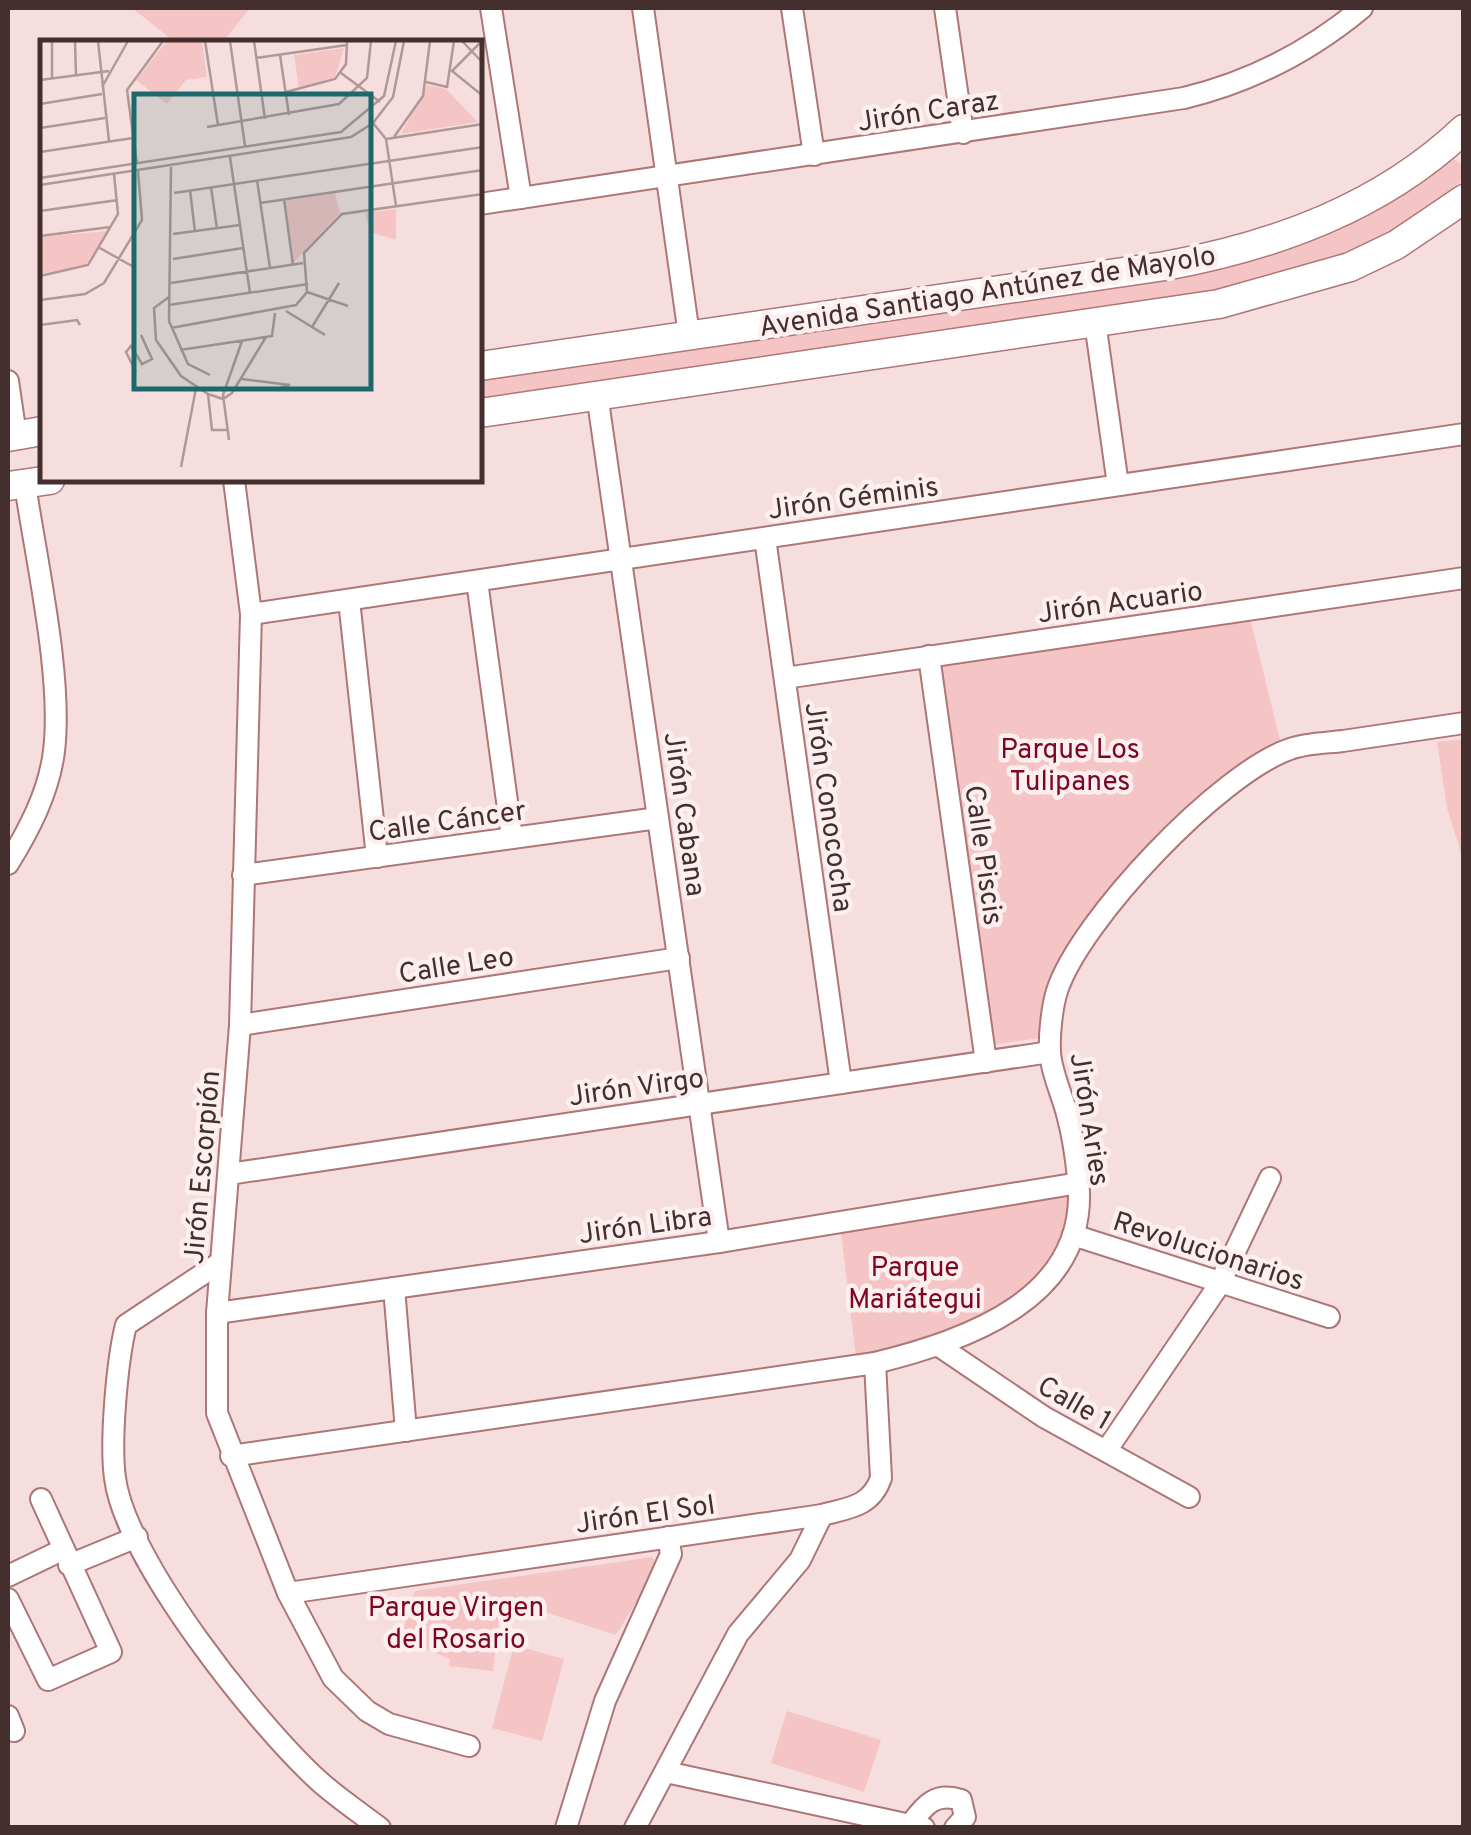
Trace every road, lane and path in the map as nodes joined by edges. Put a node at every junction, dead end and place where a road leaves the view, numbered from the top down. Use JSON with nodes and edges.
{"nodes":[{"id":1,"x":491,"y":8,"type":"edge"},
{"id":2,"x":643,"y":8,"type":"edge"},
{"id":3,"x":792,"y":8,"type":"edge"},
{"id":4,"x":945,"y":8,"type":"edge"},
{"id":5,"x":1362,"y":8,"type":"edge"},
{"id":6,"x":1464,"y":129,"type":"edge"},
{"id":7,"x":963,"y":132,"type":"junction"},
{"id":8,"x":814,"y":155,"type":"junction"},
{"id":9,"x":667,"y":177,"type":"junction"},
{"id":10,"x":521,"y":198,"type":"junction"},
{"id":11,"x":1464,"y":199,"type":"edge"},
{"id":12,"x":482,"y":204,"type":"edge"},
{"id":13,"x":826,"y":316,"type":"junction"},
{"id":14,"x":1095,"y":322,"type":"junction"},
{"id":15,"x":689,"y":335,"type":"junction"},
{"id":16,"x":832,"y":360,"type":"junction"},
{"id":17,"x":482,"y":366,"type":"edge"},
{"id":18,"x":8,"y":381,"type":"edge"},
{"id":19,"x":597,"y":394,"type":"junction"},
{"id":20,"x":482,"y":413,"type":"edge"},
{"id":21,"x":1464,"y":434,"type":"edge"},
{"id":22,"x":22,"y":435,"type":"edge"},
{"id":23,"x":234,"y":482,"type":"edge"},
{"id":24,"x":28,"y":483,"type":"edge"},
{"id":25,"x":1118,"y":485,"type":"junction"},
{"id":26,"x":765,"y":538,"type":"junction"},
{"id":27,"x":624,"y":559,"type":"junction"},
{"id":28,"x":1464,"y":578,"type":"edge"},
{"id":29,"x":477,"y":580,"type":"junction"},
{"id":30,"x":349,"y":600,"type":"junction"},
{"id":31,"x":251,"y":614,"type":"junction"},
{"id":32,"x":930,"y":656,"type":"junction"},
{"id":33,"x":784,"y":678,"type":"junction"},
{"id":34,"x":1464,"y":723,"type":"edge"},
{"id":35,"x":658,"y":818,"type":"junction"},
{"id":36,"x":512,"y":838,"type":"junction"},
{"id":37,"x":377,"y":858,"type":"junction"},
{"id":38,"x":8,"y":864,"type":"edge"},
{"id":39,"x":244,"y":875,"type":"junction"},
{"id":40,"x":679,"y":958,"type":"junction"},
{"id":41,"x":240,"y":1025,"type":"junction"},
{"id":42,"x":1050,"y":1052,"type":"junction"},
{"id":43,"x":986,"y":1062,"type":"junction"},
{"id":44,"x":842,"y":1083,"type":"junction"},
{"id":45,"x":701,"y":1104,"type":"junction"},
{"id":46,"x":229,"y":1174,"type":"junction"},
{"id":47,"x":1270,"y":1178,"type":"dead end"},
{"id":48,"x":1079,"y":1183,"type":"junction"},
{"id":49,"x":1072,"y":1235,"type":"junction"},
{"id":50,"x":719,"y":1242,"type":"junction"},
{"id":51,"x":221,"y":1262,"type":"junction"},
{"id":52,"x":1219,"y":1285,"type":"junction"},
{"id":53,"x":394,"y":1288,"type":"junction"},
{"id":54,"x":218,"y":1313,"type":"junction"},
{"id":55,"x":1329,"y":1317,"type":"dead end"},
{"id":56,"x":939,"y":1346,"type":"junction"},
{"id":57,"x":875,"y":1363,"type":"junction"},
{"id":58,"x":406,"y":1431,"type":"junction"},
{"id":59,"x":1106,"y":1452,"type":"junction"},
{"id":60,"x":230,"y":1456,"type":"junction"},
{"id":61,"x":1189,"y":1497,"type":"dead end"},
{"id":62,"x":41,"y":1499,"type":"dead end"},
{"id":63,"x":822,"y":1515,"type":"junction"},
{"id":64,"x":137,"y":1537,"type":"junction"},
{"id":65,"x":668,"y":1537,"type":"junction"},
{"id":66,"x":66,"y":1557,"type":"junction"},
{"id":67,"x":8,"y":1576,"type":"edge"},
{"id":68,"x":288,"y":1593,"type":"junction"},
{"id":69,"x":8,"y":1599,"type":"edge"},
{"id":70,"x":469,"y":1746,"type":"dead end"},
{"id":71,"x":666,"y":1772,"type":"junction"},
{"id":72,"x":918,"y":1826,"type":"edge"},
{"id":73,"x":380,"y":1828,"type":"edge"},
{"id":74,"x":566,"y":1828,"type":"edge"},
{"id":75,"x":635,"y":1828,"type":"edge"},
{"id":76,"x":955,"y":1828,"type":"edge"}],
"edges":[{"from":1,"to":10,"type":"street"},
{"from":2,"to":9,"type":"street"},
{"from":3,"to":8,"type":"street"},
{"from":4,"to":7,"type":"street"},
{"from":5,"to":7,"type":"street","name":"Jirón Caraz"},
{"from":6,"to":13,"type":"main road","name":"Avenida Santiago Antúnez de Mayolo"},
{"from":7,"to":8,"type":"street","name":"Jirón Caraz"},
{"from":8,"to":9,"type":"street","name":"Jirón Caraz"},
{"from":9,"to":10,"type":"street","name":"Jirón Caraz"},
{"from":9,"to":15,"type":"street"},
{"from":10,"to":12,"type":"street","name":"Jirón Caraz"},
{"from":11,"to":14,"type":"main road","name":"Avenida Santiago Antúnez de Mayolo"},
{"from":13,"to":15,"type":"main road","name":"Avenida Santiago Antúnez de Mayolo"},
{"from":13,"to":16,"type":"main road"},
{"from":14,"to":16,"type":"main road","name":"Avenida Santiago Antúnez de Mayolo"},
{"from":14,"to":25,"type":"street"},
{"from":15,"to":17,"type":"main road","name":"Avenida Santiago Antúnez de Mayolo"},
{"from":16,"to":19,"type":"main road","name":"Avenida Santiago Antúnez de Mayolo"},
{"from":18,"to":22,"type":"street"},
{"from":19,"to":20,"type":"main road","name":"Avenida Santiago Antúnez de Mayolo"},
{"from":19,"to":27,"type":"street","name":"Jirón Cabana"},
{"from":21,"to":25,"type":"street","name":"Jirón Géminis"},
{"from":23,"to":31,"type":"street","name":"Jirón Escorpión"},
{"from":24,"to":38,"type":"street"},
{"from":25,"to":26,"type":"street","name":"Jirón Géminis"},
{"from":26,"to":27,"type":"street","name":"Jirón Géminis"},
{"from":26,"to":33,"type":"street","name":"Jirón Conococha"},
{"from":27,"to":29,"type":"street","name":"Jirón Géminis"},
{"from":27,"to":35,"type":"street","name":"Jirón Cabana"},
{"from":28,"to":32,"type":"street","name":"Jirón Acuario"},
{"from":29,"to":30,"type":"street","name":"Jirón Géminis"},
{"from":29,"to":36,"type":"street"},
{"from":30,"to":31,"type":"street","name":"Jirón Géminis"},
{"from":30,"to":37,"type":"street"},
{"from":31,"to":39,"type":"street","name":"Jirón Escorpión"},
{"from":32,"to":33,"type":"street","name":"Jirón Acuario"},
{"from":32,"to":43,"type":"street","name":"Calle Piscis"},
{"from":33,"to":44,"type":"street","name":"Jirón Conococha"},
{"from":34,"to":42,"type":"street","name":"Jirón Aries"},
{"from":35,"to":36,"type":"street","name":"Calle Cáncer"},
{"from":35,"to":40,"type":"street","name":"Jirón Cabana"},
{"from":36,"to":37,"type":"street","name":"Calle Cáncer"},
{"from":37,"to":39,"type":"street","name":"Calle Cáncer"},
{"from":39,"to":41,"type":"street","name":"Jirón Escorpión"},
{"from":40,"to":41,"type":"street","name":"Calle Leo"},
{"from":40,"to":45,"type":"street","name":"Jirón Cabana"},
{"from":41,"to":46,"type":"street","name":"Jirón Escorpión"},
{"from":42,"to":43,"type":"street","name":"Jirón Virgo"},
{"from":42,"to":48,"type":"street","name":"Jirón Aries"},
{"from":43,"to":44,"type":"street","name":"Jirón Virgo"},
{"from":44,"to":45,"type":"street","name":"Jirón Virgo"},
{"from":45,"to":46,"type":"street","name":"Jirón Virgo"},
{"from":45,"to":50,"type":"street","name":"Jirón Cabana"},
{"from":46,"to":51,"type":"street","name":"Jirón Escorpión"},
{"from":47,"to":52,"type":"street"},
{"from":48,"to":49,"type":"street","name":"Jirón Aries"},
{"from":48,"to":50,"type":"street","name":"Jirón Libra"},
{"from":49,"to":52,"type":"street","name":"Revolucionarios"},
{"from":49,"to":56,"type":"street","name":"Jirón Aries"},
{"from":50,"to":53,"type":"street","name":"Jirón Libra"},
{"from":51,"to":54,"type":"street","name":"Jirón Escorpión"},
{"from":51,"to":64,"type":"street"},
{"from":52,"to":55,"type":"street","name":"Revolucionarios"},
{"from":52,"to":59,"type":"street"},
{"from":53,"to":54,"type":"street","name":"Jirón Libra"},
{"from":53,"to":58,"type":"street"},
{"from":54,"to":60,"type":"street","name":"Jirón Escorpión"},
{"from":56,"to":57,"type":"street","name":"Jirón Aries"},
{"from":56,"to":59,"type":"street","name":"Calle 1"},
{"from":57,"to":58,"type":"street","name":"Jirón Aries"},
{"from":57,"to":63,"type":"street","name":"Jirón El Sol"},
{"from":58,"to":60,"type":"street","name":"Jirón Aries"},
{"from":59,"to":61,"type":"street","name":"Calle 1"},
{"from":60,"to":68,"type":"street","name":"Jirón Escorpión"},
{"from":62,"to":66,"type":"street"},
{"from":63,"to":65,"type":"street","name":"Jirón El Sol"},
{"from":63,"to":71,"type":"street"},
{"from":64,"to":66,"type":"street"},
{"from":64,"to":73,"type":"street"},
{"from":65,"to":68,"type":"street","name":"Jirón El Sol"},
{"from":65,"to":74,"type":"street"},
{"from":66,"to":67,"type":"street"},
{"from":66,"to":69,"type":"street"},
{"from":68,"to":70,"type":"street","name":"Jirón Escorpión"},
{"from":71,"to":72,"type":"street"},
{"from":71,"to":75,"type":"street"},
{"from":72,"to":76,"type":"street"}]}
